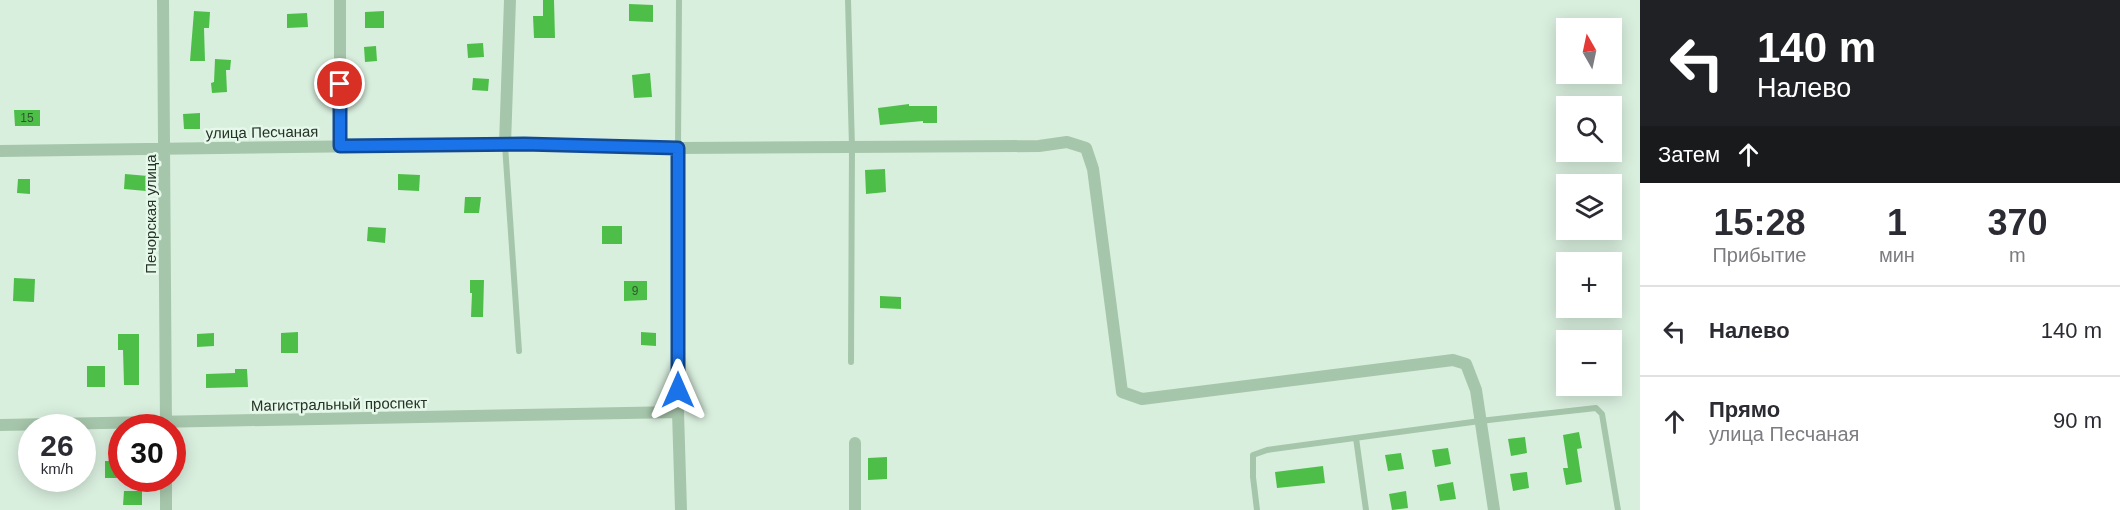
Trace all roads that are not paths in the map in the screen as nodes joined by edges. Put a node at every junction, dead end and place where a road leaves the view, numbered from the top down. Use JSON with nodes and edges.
{"nodes":[{"id":1,"x":163,"y":0,"type":"edge"},
{"id":2,"x":340,"y":0,"type":"edge"},
{"id":3,"x":510,"y":0,"type":"edge"},
{"id":4,"x":680,"y":0,"type":"edge"},
{"id":5,"x":848,"y":0,"type":"edge"},
{"id":6,"x":505,"y":144,"type":"junction"},
{"id":7,"x":340,"y":146,"type":"junction"},
{"id":8,"x":852,"y":147,"type":"junction"},
{"id":9,"x":165,"y":148,"type":"junction"},
{"id":10,"x":678,"y":148,"type":"junction"},
{"id":11,"x":0,"y":151,"type":"edge"},
{"id":12,"x":519,"y":351,"type":"dead end"},
{"id":13,"x":851,"y":362,"type":"dead end"},
{"id":14,"x":678,"y":412,"type":"junction"},
{"id":15,"x":166,"y":414,"type":"edge"},
{"id":16,"x":1480,"y":421,"type":"junction"},
{"id":17,"x":186,"y":424,"type":"edge"},
{"id":18,"x":0,"y":425,"type":"edge"},
{"id":19,"x":108,"y":425,"type":"edge"},
{"id":20,"x":1356,"y":438,"type":"junction"},
{"id":21,"x":855,"y":443,"type":"dead end"},
{"id":22,"x":166,"y":492,"type":"edge"},
{"id":23,"x":166,"y":510,"type":"edge"},
{"id":24,"x":681,"y":510,"type":"edge"},
{"id":25,"x":855,"y":510,"type":"edge"},
{"id":26,"x":1257,"y":510,"type":"edge"},
{"id":27,"x":1366,"y":510,"type":"edge"},
{"id":28,"x":1494,"y":510,"type":"edge"},
{"id":29,"x":1618,"y":510,"type":"edge"}],
"edges":[{"from":1,"to":9,"type":"street","name":"Печорская улица"},
{"from":2,"to":7,"type":"street"},
{"from":3,"to":6,"type":"street"},
{"from":4,"to":10,"type":"lane"},
{"from":5,"to":8,"type":"lane"},
{"from":6,"to":7,"type":"street","name":"улица Песчаная"},
{"from":6,"to":10,"type":"street","name":"улица Песчаная"},
{"from":6,"to":12,"type":"lane"},
{"from":7,"to":9,"type":"street","name":"улица Песчаная"},
{"from":8,"to":10,"type":"street","name":"улица Песчаная"},
{"from":8,"to":13,"type":"lane"},
{"from":8,"to":16,"type":"street","name":"улица Песчаная"},
{"from":9,"to":11,"type":"street","name":"улица Песчаная"},
{"from":9,"to":15,"type":"street","name":"Печорская улица"},
{"from":10,"to":14,"type":"street"},
{"from":14,"to":17,"type":"street","name":"Магистральный проспект"},
{"from":14,"to":24,"type":"street"},
{"from":16,"to":20,"type":"lane"},
{"from":16,"to":28,"type":"street"},
{"from":16,"to":29,"type":"lane"},
{"from":18,"to":19,"type":"street","name":"Магистральный проспект"},
{"from":20,"to":26,"type":"lane"},
{"from":20,"to":27,"type":"lane"},
{"from":21,"to":25,"type":"street"},
{"from":22,"to":23,"type":"street"}]}
